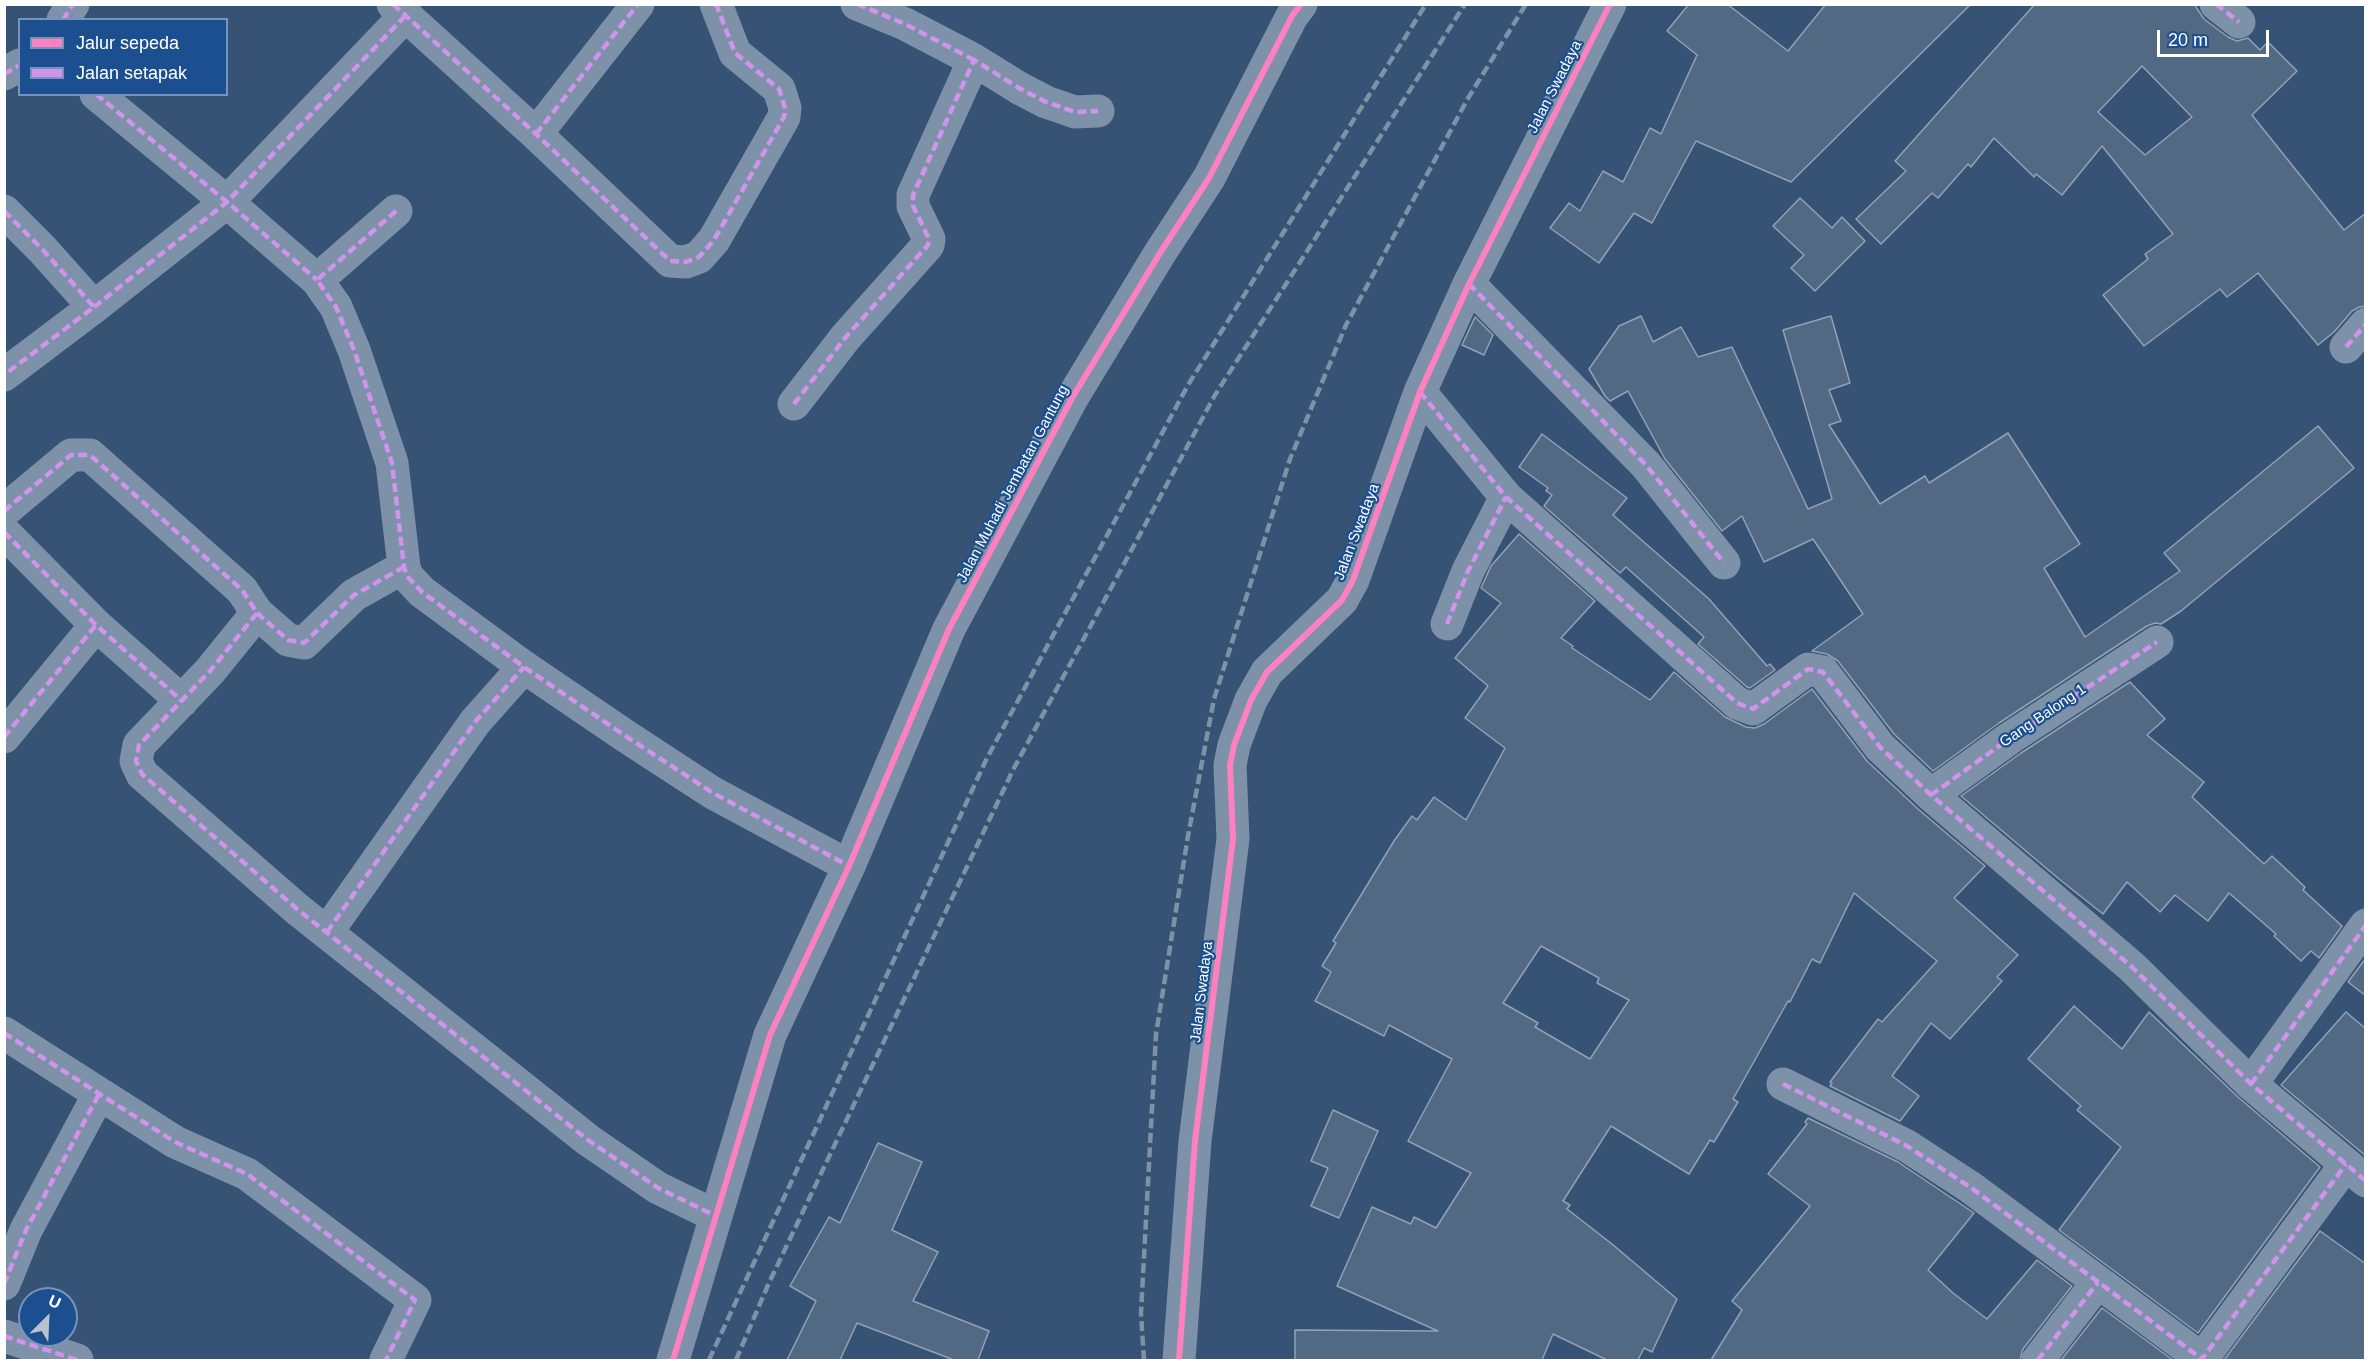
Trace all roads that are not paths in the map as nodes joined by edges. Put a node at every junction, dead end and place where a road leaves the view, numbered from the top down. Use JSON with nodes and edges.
{"nodes":[{"id":1,"x":73,"y":4,"type":"edge"},
{"id":2,"x":638,"y":4,"type":"edge"},
{"id":3,"x":716,"y":4,"type":"edge"},
{"id":4,"x":857,"y":4,"type":"edge"},
{"id":5,"x":1301,"y":4,"type":"edge"},
{"id":6,"x":1610,"y":4,"type":"edge"},
{"id":7,"x":399,"y":10,"type":"edge"},
{"id":8,"x":64,"y":18,"type":"edge"},
{"id":9,"x":974,"y":60,"type":"junction"},
{"id":10,"x":18,"y":66,"type":"edge"},
{"id":11,"x":4,"y":74,"type":"edge"},
{"id":12,"x":98,"y":96,"type":"edge"},
{"id":13,"x":1098,"y":111,"type":"dead end"},
{"id":14,"x":536,"y":134,"type":"junction"},
{"id":15,"x":228,"y":202,"type":"junction"},
{"id":16,"x":4,"y":211,"type":"edge"},
{"id":17,"x":396,"y":211,"type":"dead end"},
{"id":18,"x":317,"y":280,"type":"junction"},
{"id":19,"x":1469,"y":284,"type":"junction"},
{"id":20,"x":94,"y":307,"type":"junction"},
{"id":21,"x":4,"y":375,"type":"edge"},
{"id":22,"x":1420,"y":392,"type":"junction"},
{"id":23,"x":794,"y":404,"type":"dead end"},
{"id":24,"x":1506,"y":497,"type":"junction"},
{"id":25,"x":4,"y":511,"type":"edge"},
{"id":26,"x":4,"y":532,"type":"edge"},
{"id":27,"x":1724,"y":563,"type":"dead end"},
{"id":28,"x":404,"y":567,"type":"junction"},
{"id":29,"x":257,"y":613,"type":"junction"},
{"id":30,"x":96,"y":624,"type":"junction"},
{"id":31,"x":1447,"y":624,"type":"dead end"},
{"id":32,"x":2157,"y":642,"type":"dead end"},
{"id":33,"x":524,"y":667,"type":"junction"},
{"id":34,"x":182,"y":701,"type":"junction"},
{"id":35,"x":4,"y":737,"type":"edge"},
{"id":36,"x":1931,"y":795,"type":"junction"},
{"id":37,"x":849,"y":866,"type":"junction"},
{"id":38,"x":2366,"y":925,"type":"edge"},
{"id":39,"x":327,"y":932,"type":"junction"},
{"id":40,"x":4,"y":1033,"type":"edge"},
{"id":41,"x":1783,"y":1084,"type":"dead end"},
{"id":42,"x":2251,"y":1084,"type":"junction"},
{"id":43,"x":99,"y":1094,"type":"junction"},
{"id":44,"x":2356,"y":1172,"type":"edge"},
{"id":45,"x":716,"y":1216,"type":"junction"},
{"id":46,"x":2097,"y":1282,"type":"junction"},
{"id":47,"x":4,"y":1284,"type":"edge"},
{"id":48,"x":4,"y":1336,"type":"edge"},
{"id":49,"x":77,"y":1360,"type":"edge"},
{"id":50,"x":386,"y":1360,"type":"edge"},
{"id":51,"x":673,"y":1360,"type":"edge"},
{"id":52,"x":1179,"y":1360,"type":"edge"},
{"id":53,"x":2038,"y":1360,"type":"edge"},
{"id":54,"x":2204,"y":1360,"type":"edge"}],
"edges":[{"from":1,"to":8,"type":"street"},
{"from":2,"to":14,"type":"street"},
{"from":3,"to":14,"type":"street"},
{"from":4,"to":9,"type":"street"},
{"from":5,"to":37,"type":"street","name":"Jalan Muhadi Jembatan Gantung"},
{"from":6,"to":19,"type":"street","name":"Jalan Swadaya"},
{"from":7,"to":14,"type":"street"},
{"from":7,"to":15,"type":"street"},
{"from":9,"to":13,"type":"street"},
{"from":9,"to":23,"type":"street"},
{"from":10,"to":11,"type":"street"},
{"from":12,"to":15,"type":"street"},
{"from":15,"to":18,"type":"street"},
{"from":15,"to":20,"type":"street"},
{"from":16,"to":20,"type":"street"},
{"from":17,"to":18,"type":"street"},
{"from":18,"to":28,"type":"street"},
{"from":19,"to":22,"type":"street","name":"Jalan Swadaya"},
{"from":19,"to":27,"type":"street"},
{"from":20,"to":21,"type":"street"},
{"from":22,"to":24,"type":"street"},
{"from":22,"to":52,"type":"street","name":"Jalan Swadaya"},
{"from":24,"to":31,"type":"street"},
{"from":24,"to":36,"type":"street"},
{"from":25,"to":29,"type":"street"},
{"from":26,"to":30,"type":"street"},
{"from":28,"to":29,"type":"street"},
{"from":28,"to":33,"type":"street"},
{"from":29,"to":34,"type":"street"},
{"from":30,"to":34,"type":"street"},
{"from":30,"to":35,"type":"street"},
{"from":32,"to":36,"type":"street","name":"Gang Balong 1"},
{"from":33,"to":37,"type":"street"},
{"from":33,"to":39,"type":"street"},
{"from":34,"to":39,"type":"street"},
{"from":36,"to":42,"type":"street"},
{"from":37,"to":45,"type":"street","name":"Jalan Muhadi Jembatan Gantung"},
{"from":38,"to":42,"type":"street"},
{"from":39,"to":45,"type":"street"},
{"from":40,"to":43,"type":"street"},
{"from":41,"to":46,"type":"street"},
{"from":42,"to":44,"type":"street"},
{"from":43,"to":47,"type":"street"},
{"from":43,"to":50,"type":"street"},
{"from":44,"to":54,"type":"street"},
{"from":45,"to":51,"type":"street","name":"Jalan Muhadi Jembatan Gantung"},
{"from":46,"to":53,"type":"street"},
{"from":46,"to":54,"type":"street"},
{"from":48,"to":49,"type":"street"}]}
